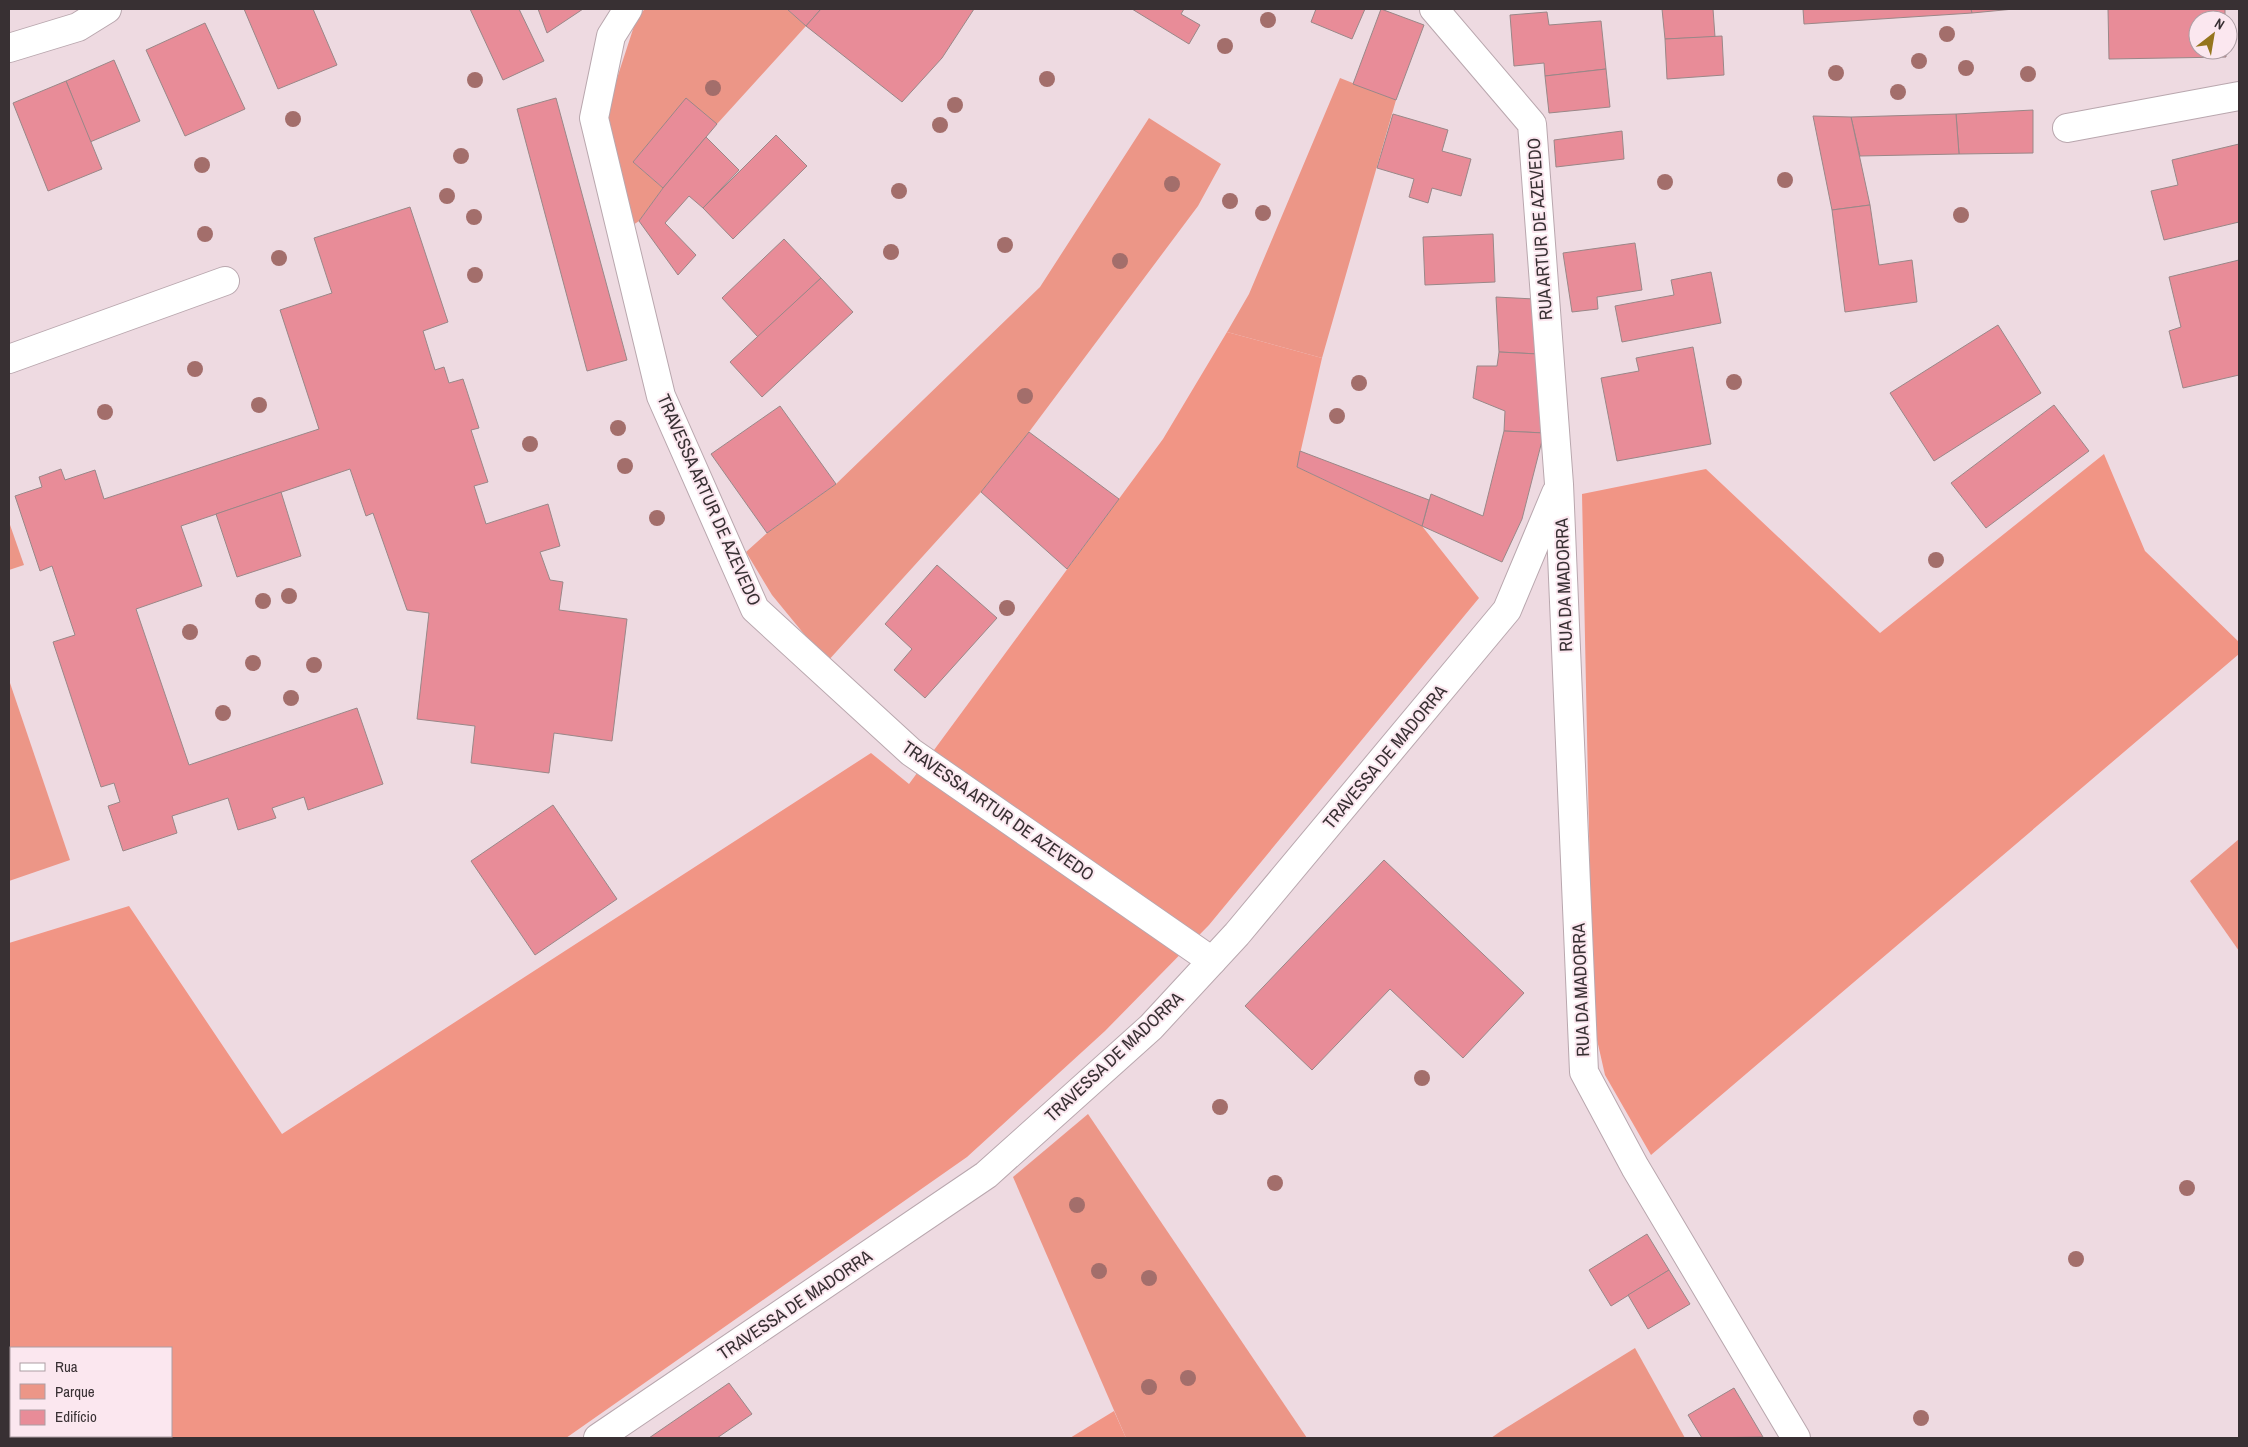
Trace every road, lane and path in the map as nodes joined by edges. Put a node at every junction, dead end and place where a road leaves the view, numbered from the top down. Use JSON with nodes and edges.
{"nodes":[{"id":1,"x":108,"y":9,"type":"edge"},
{"id":2,"x":628,"y":9,"type":"edge"},
{"id":3,"x":1434,"y":9,"type":"edge"},
{"id":4,"x":9,"y":48,"type":"edge"},
{"id":5,"x":2239,"y":96,"type":"edge"},
{"id":6,"x":2067,"y":128,"type":"dead end"},
{"id":7,"x":225,"y":281,"type":"dead end"},
{"id":8,"x":9,"y":359,"type":"edge"},
{"id":9,"x":1559,"y":484,"type":"junction"},
{"id":10,"x":1212,"y":961,"type":"junction"},
{"id":11,"x":598,"y":1438,"type":"edge"},
{"id":12,"x":1796,"y":1438,"type":"edge"}],
"edges":[{"from":1,"to":4,"type":"street"},
{"from":2,"to":10,"type":"street","name":"TRAVESSA ARTUR DE AZEVEDO"},
{"from":3,"to":9,"type":"street","name":"RUA ARTUR DE AZEVEDO"},
{"from":5,"to":6,"type":"street"},
{"from":7,"to":8,"type":"street"},
{"from":9,"to":10,"type":"street","name":"TRAVESSA DE MADORRA"},
{"from":9,"to":12,"type":"street","name":"RUA DA MADORRA"},
{"from":10,"to":11,"type":"street","name":"TRAVESSA DE MADORRA"}]}
